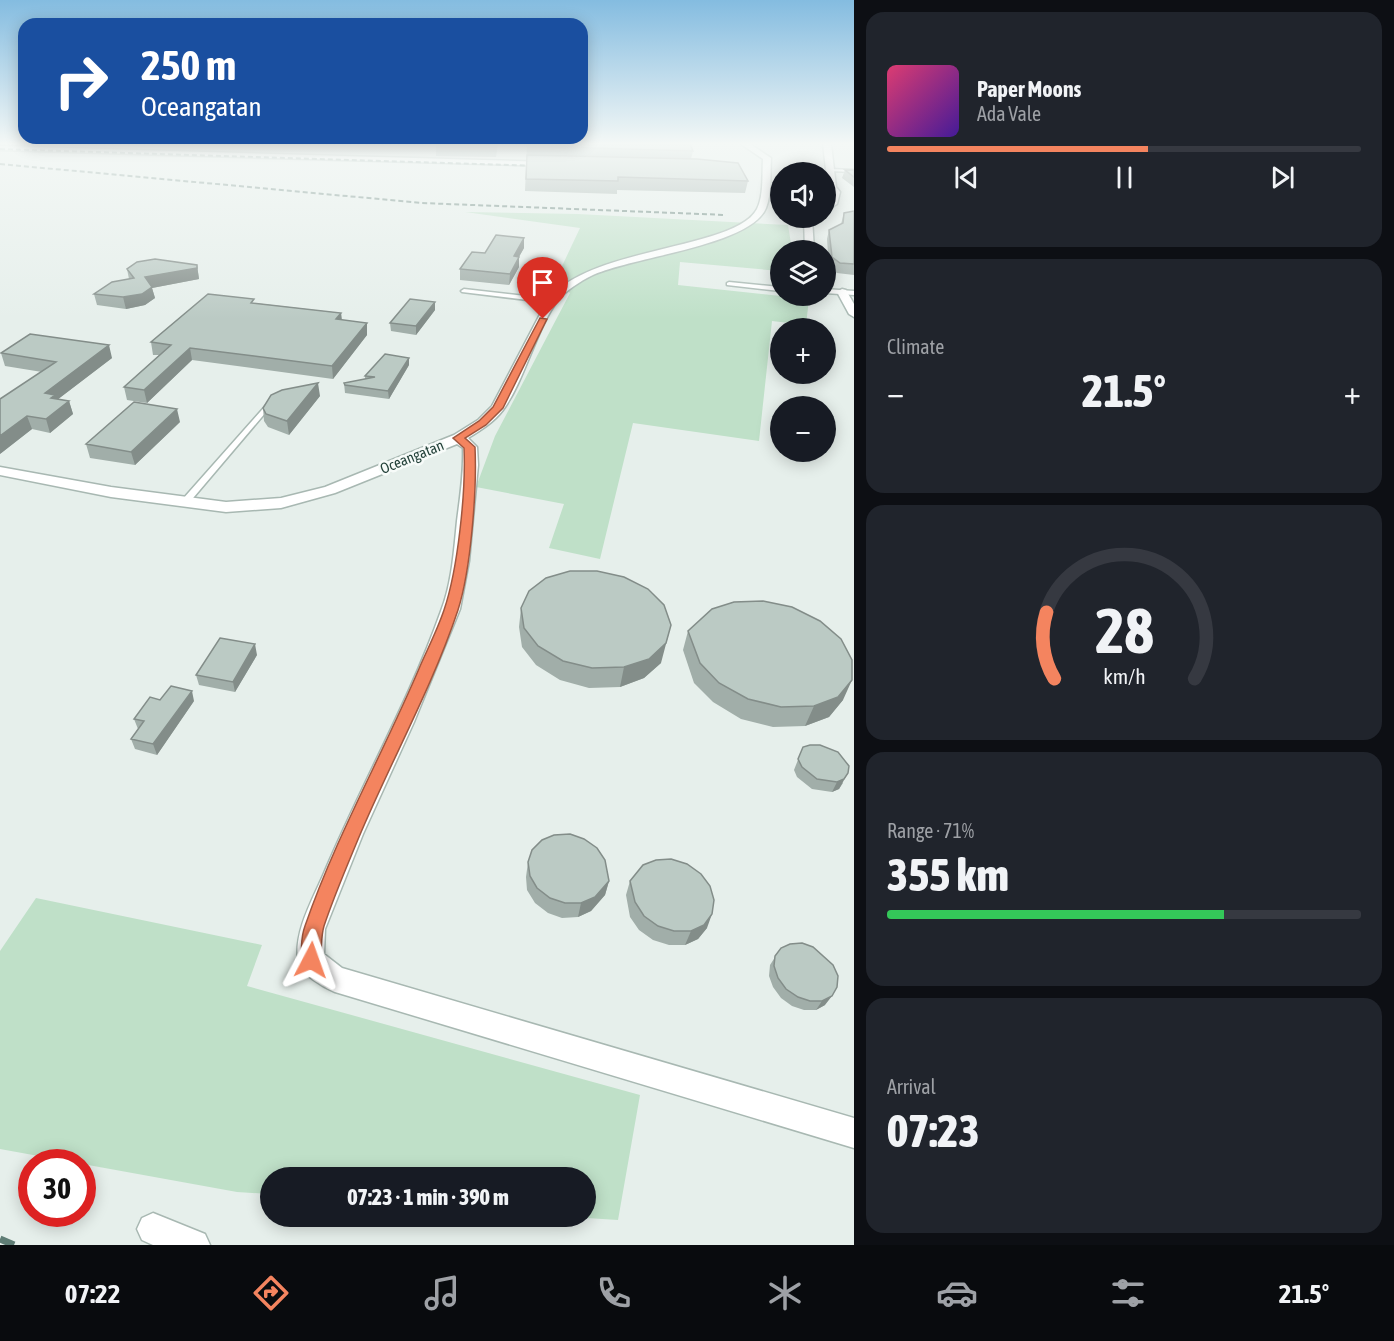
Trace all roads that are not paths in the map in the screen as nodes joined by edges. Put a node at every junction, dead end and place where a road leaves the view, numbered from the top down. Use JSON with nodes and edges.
{"nodes":[{"id":1,"x":765,"y":202,"type":"edge"},
{"id":2,"x":729,"y":284,"type":"dead end"},
{"id":3,"x":770,"y":288,"type":"edge"},
{"id":4,"x":464,"y":291,"type":"dead end"},
{"id":5,"x":848,"y":293,"type":"edge"},
{"id":6,"x":552,"y":301,"type":"junction"},
{"id":7,"x":854,"y":314,"type":"edge"},
{"id":8,"x":273,"y":401,"type":"edge"},
{"id":9,"x":459,"y":438,"type":"junction"},
{"id":10,"x":0,"y":471,"type":"edge"},
{"id":11,"x":185,"y":501,"type":"junction"},
{"id":12,"x":854,"y":1133,"type":"edge"},
{"id":13,"x":153,"y":1229,"type":"dead end"},
{"id":14,"x":194,"y":1245,"type":"edge"}],
"edges":[{"from":1,"to":6,"type":"street","name":"Oceangatan"},
{"from":2,"to":3,"type":"lane"},
{"from":4,"to":6,"type":"lane"},
{"from":5,"to":7,"type":"street"},
{"from":6,"to":9,"type":"street","name":"Oceangatan"},
{"from":8,"to":11,"type":"lane"},
{"from":9,"to":11,"type":"street","name":"Oceangatan"},
{"from":9,"to":12,"type":"street"},
{"from":10,"to":11,"type":"street","name":"Oceangatan"},
{"from":13,"to":14,"type":"street"}]}
